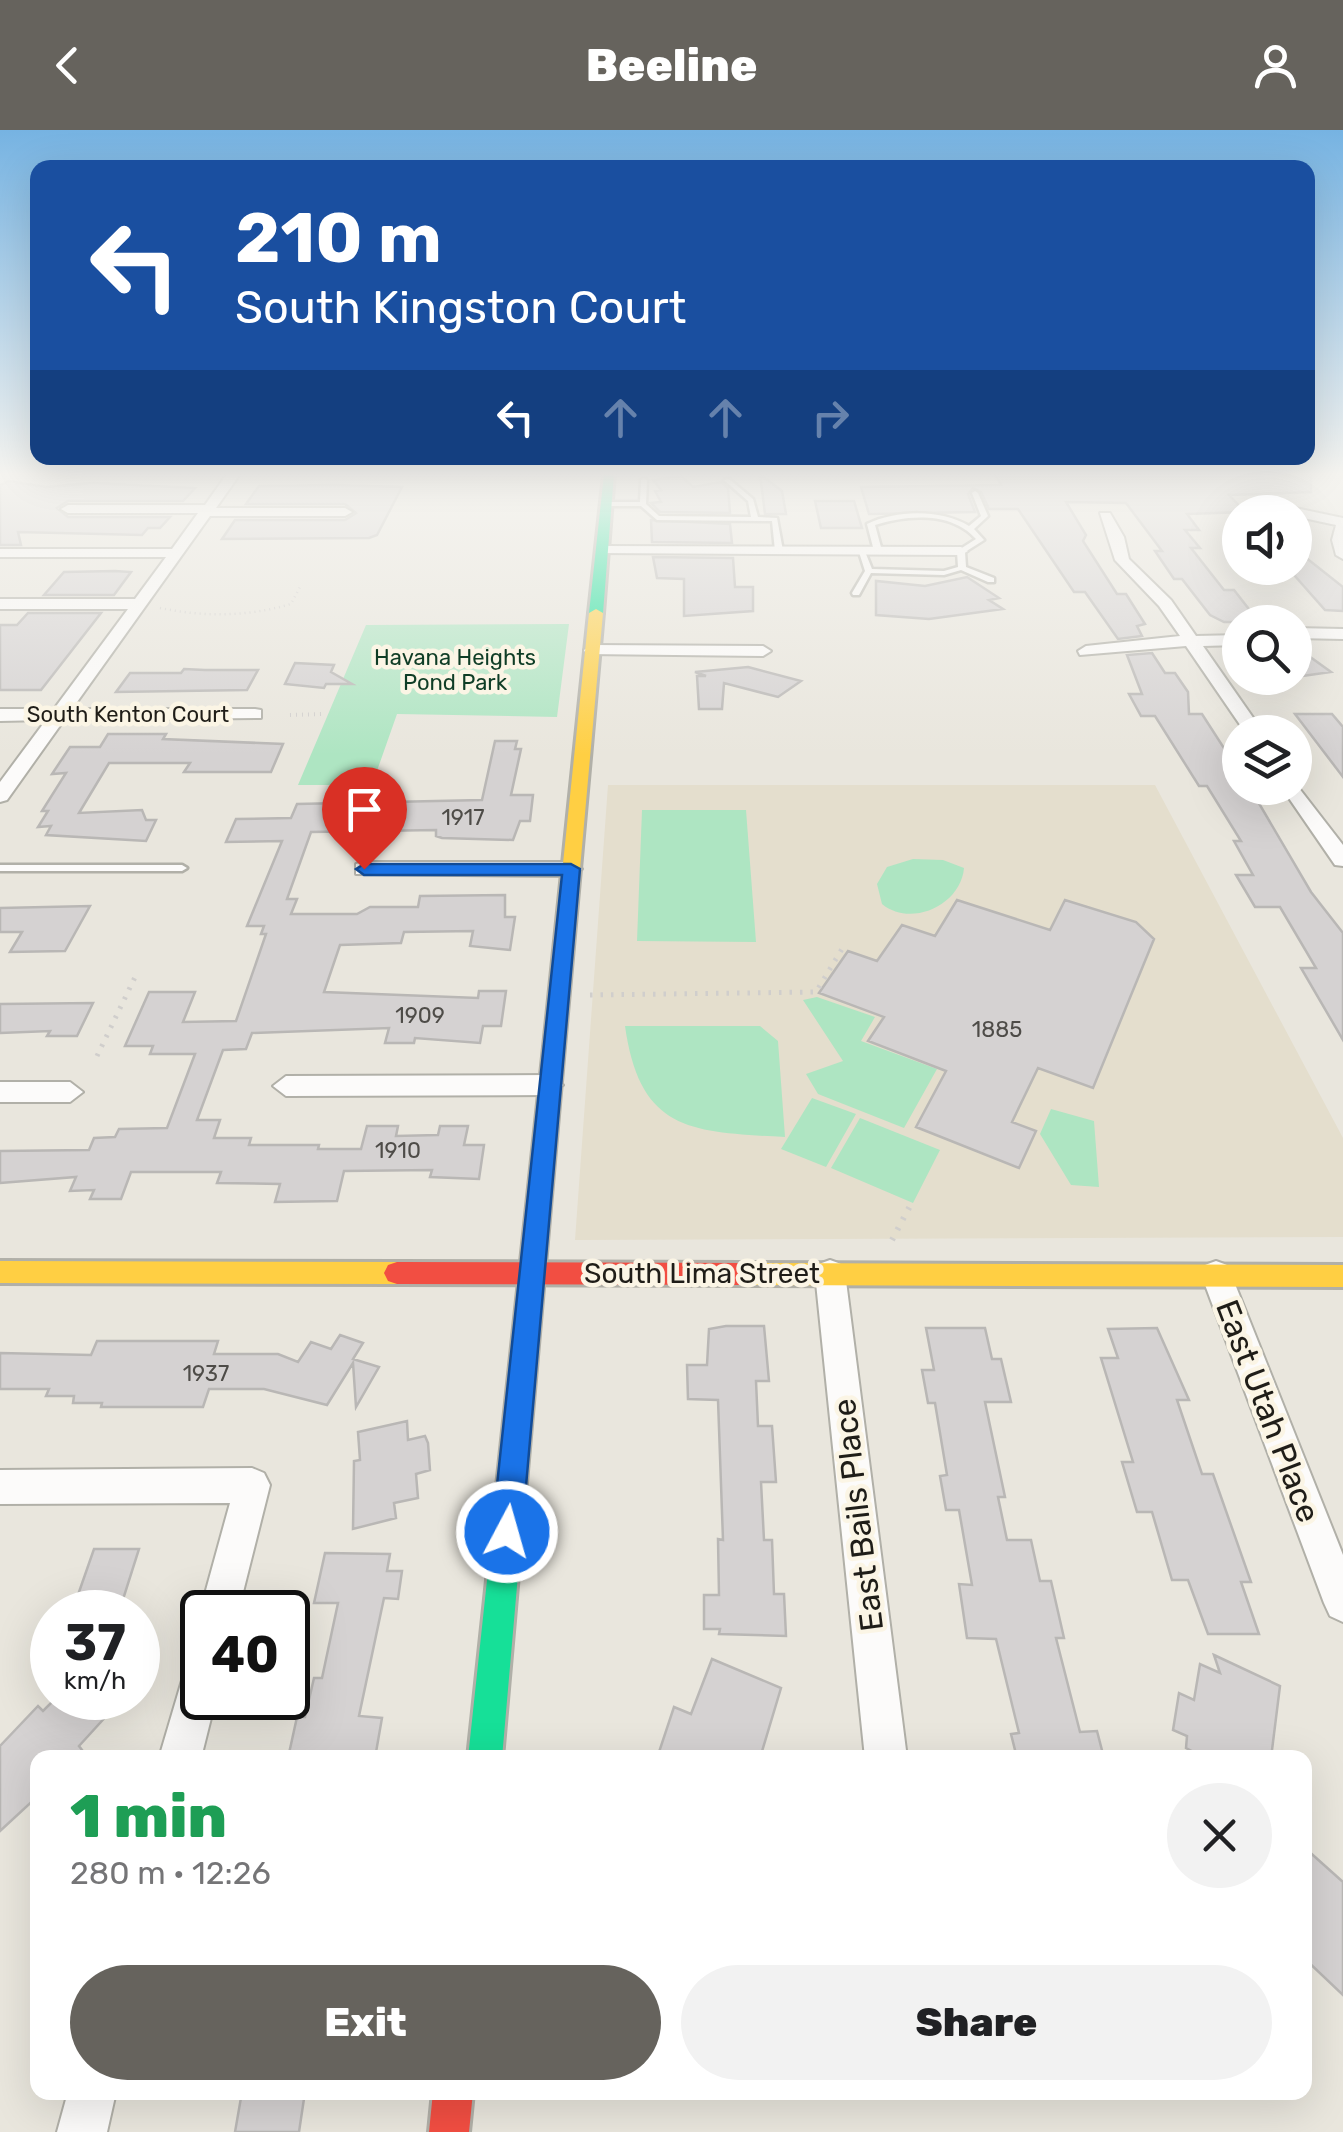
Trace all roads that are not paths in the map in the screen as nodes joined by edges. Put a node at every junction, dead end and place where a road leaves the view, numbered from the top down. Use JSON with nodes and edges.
{"nodes":[{"id":1,"x":166,"y":567,"type":"edge"},
{"id":2,"x":600,"y":567,"type":"edge"},
{"id":3,"x":869,"y":567,"type":"edge"},
{"id":4,"x":1129,"y":567,"type":"edge"},
{"id":5,"x":962,"y":568,"type":"joint"},
{"id":6,"x":869,"y":571,"type":"junction"},
{"id":7,"x":991,"y":580,"type":"dead end"},
{"id":8,"x":856,"y":593,"type":"dead end"},
{"id":9,"x":0,"y":604,"type":"edge"},
{"id":10,"x":138,"y":606,"type":"junction"},
{"id":11,"x":1312,"y":634,"type":"edge"},
{"id":12,"x":1343,"y":634,"type":"edge"},
{"id":13,"x":1222,"y":640,"type":"edge"},
{"id":14,"x":1191,"y":641,"type":"junction"},
{"id":15,"x":592,"y":650,"type":"junction"},
{"id":16,"x":1086,"y":650,"type":"dead end"},
{"id":17,"x":763,"y":651,"type":"dead end"},
{"id":18,"x":59,"y":714,"type":"junction"},
{"id":19,"x":256,"y":714,"type":"dead end"},
{"id":20,"x":0,"y":715,"type":"edge"},
{"id":21,"x":1242,"y":715,"type":"edge"},
{"id":22,"x":0,"y":796,"type":"edge"},
{"id":23,"x":1304,"y":805,"type":"edge"},
{"id":24,"x":1343,"y":860,"type":"edge"},
{"id":25,"x":0,"y":868,"type":"edge"},
{"id":26,"x":182,"y":868,"type":"dead end"},
{"id":27,"x":364,"y":869,"type":"dead end"},
{"id":28,"x":571,"y":869,"type":"junction"},
{"id":29,"x":550,"y":1084,"type":"junction"},
{"id":30,"x":286,"y":1086,"type":"dead end"},
{"id":31,"x":0,"y":1092,"type":"edge"},
{"id":32,"x":70,"y":1092,"type":"dead end"},
{"id":33,"x":0,"y":1272,"type":"edge"},
{"id":34,"x":830,"y":1272,"type":"junction"},
{"id":35,"x":532,"y":1274,"type":"junction"},
{"id":36,"x":1216,"y":1274,"type":"junction"},
{"id":37,"x":1343,"y":1276,"type":"edge"},
{"id":38,"x":0,"y":1486,"type":"edge"},
{"id":39,"x":225,"y":1590,"type":"edge"},
{"id":40,"x":1343,"y":1603,"type":"edge"},
{"id":41,"x":190,"y":1720,"type":"edge"},
{"id":42,"x":182,"y":1750,"type":"edge"},
{"id":43,"x":486,"y":1750,"type":"edge"},
{"id":44,"x":885,"y":1750,"type":"edge"},
{"id":45,"x":90,"y":2100,"type":"edge"},
{"id":46,"x":452,"y":2100,"type":"edge"},
{"id":47,"x":82,"y":2132,"type":"edge"},
{"id":48,"x":450,"y":2132,"type":"edge"}],
"edges":[{"from":1,"to":10,"type":"street"},
{"from":2,"to":15,"type":"street"},
{"from":3,"to":6,"type":"lane"},
{"from":4,"to":14,"type":"street"},
{"from":5,"to":6,"type":"lane"},
{"from":5,"to":7,"type":"lane"},
{"from":6,"to":8,"type":"lane"},
{"from":9,"to":10,"type":"street"},
{"from":10,"to":18,"type":"street"},
{"from":11,"to":12,"type":"street"},
{"from":13,"to":14,"type":"street"},
{"from":14,"to":16,"type":"street"},
{"from":14,"to":21,"type":"street"},
{"from":15,"to":17,"type":"street"},
{"from":15,"to":28,"type":"street"},
{"from":18,"to":19,"type":"street","name":"South Kenton Court"},
{"from":18,"to":20,"type":"street","name":"South Kenton Court"},
{"from":18,"to":22,"type":"street"},
{"from":23,"to":24,"type":"street"},
{"from":25,"to":26,"type":"lane"},
{"from":27,"to":28,"type":"street"},
{"from":28,"to":29,"type":"street"},
{"from":29,"to":30,"type":"street"},
{"from":29,"to":35,"type":"street"},
{"from":31,"to":32,"type":"street"},
{"from":33,"to":35,"type":"street","name":"South Lima Street"},
{"from":34,"to":35,"type":"street","name":"South Lima Street"},
{"from":34,"to":36,"type":"street","name":"South Lima Street"},
{"from":34,"to":44,"type":"street","name":"East Bails Place"},
{"from":35,"to":43,"type":"street"},
{"from":36,"to":37,"type":"street","name":"South Lima Street"},
{"from":36,"to":40,"type":"street","name":"East Utah Place"},
{"from":38,"to":39,"type":"street"},
{"from":41,"to":42,"type":"street"},
{"from":45,"to":47,"type":"street"},
{"from":46,"to":48,"type":"street"}]}
